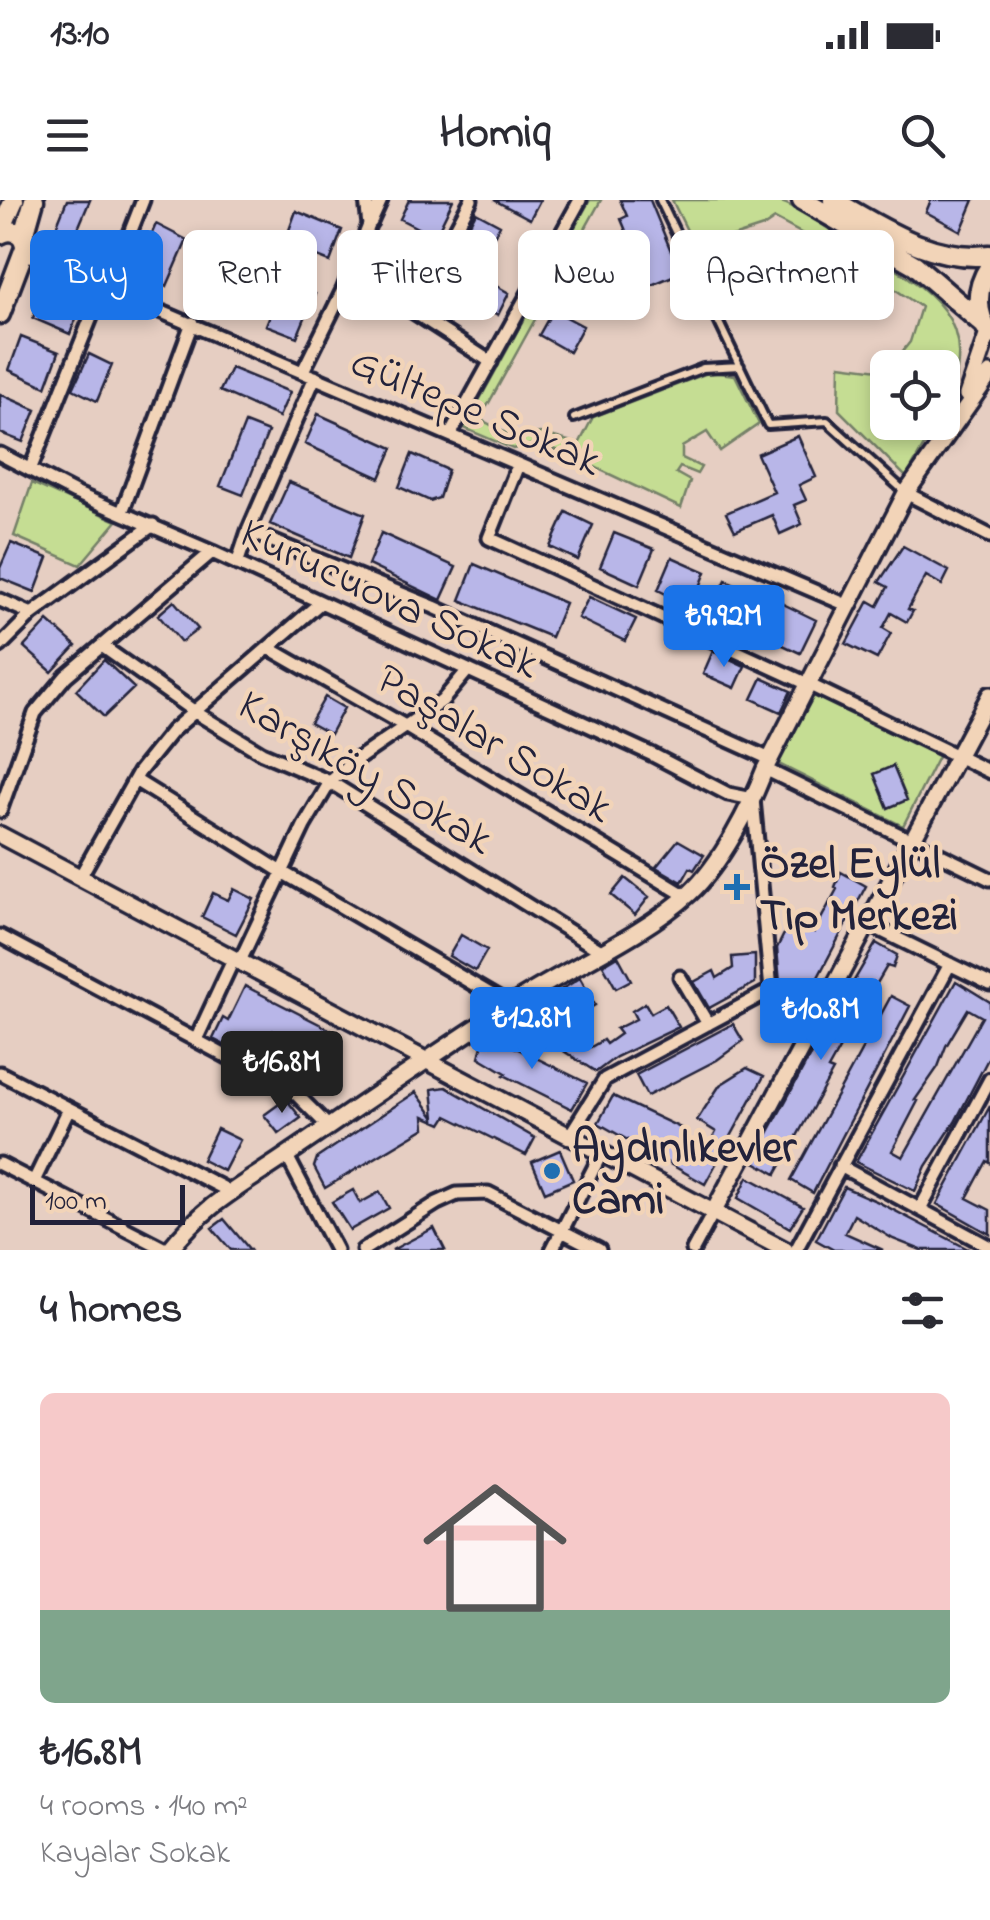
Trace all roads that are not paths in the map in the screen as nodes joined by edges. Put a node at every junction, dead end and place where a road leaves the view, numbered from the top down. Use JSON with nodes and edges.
{"nodes":[{"id":1,"x":14,"y":200,"type":"edge"},
{"id":2,"x":34,"y":200,"type":"edge"},
{"id":3,"x":143,"y":200,"type":"edge"},
{"id":4,"x":366,"y":200,"type":"edge"},
{"id":5,"x":381,"y":200,"type":"edge"},
{"id":6,"x":471,"y":200,"type":"edge"},
{"id":7,"x":580,"y":200,"type":"edge"},
{"id":8,"x":660,"y":200,"type":"edge"},
{"id":9,"x":802,"y":200,"type":"edge"},
{"id":10,"x":833,"y":200,"type":"edge"},
{"id":11,"x":369,"y":226,"type":"junction"},
{"id":12,"x":130,"y":230,"type":"edge"},
{"id":13,"x":367,"y":230,"type":"edge"},
{"id":14,"x":455,"y":230,"type":"edge"},
{"id":15,"x":0,"y":233,"type":"edge"},
{"id":16,"x":22,"y":250,"type":"junction"},
{"id":17,"x":30,"y":253,"type":"edge"},
{"id":18,"x":990,"y":255,"type":"edge"},
{"id":19,"x":0,"y":259,"type":"edge"},
{"id":20,"x":990,"y":266,"type":"edge"},
{"id":21,"x":337,"y":306,"type":"edge"},
{"id":22,"x":163,"y":311,"type":"edge"},
{"id":23,"x":0,"y":314,"type":"edge"},
{"id":24,"x":92,"y":320,"type":"edge"},
{"id":25,"x":426,"y":320,"type":"edge"},
{"id":26,"x":192,"y":324,"type":"junction"},
{"id":27,"x":987,"y":331,"type":"edge"},
{"id":28,"x":491,"y":362,"type":"junction"},
{"id":29,"x":740,"y":366,"type":"junction"},
{"id":30,"x":309,"y":374,"type":"junction"},
{"id":31,"x":990,"y":374,"type":"edge"},
{"id":32,"x":960,"y":411,"type":"edge"},
{"id":33,"x":960,"y":417,"type":"edge"},
{"id":34,"x":574,"y":418,"type":"dead end"},
{"id":35,"x":450,"y":435,"type":"junction"},
{"id":36,"x":944,"y":440,"type":"edge"},
{"id":37,"x":0,"y":454,"type":"edge"},
{"id":38,"x":518,"y":465,"type":"junction"},
{"id":39,"x":30,"y":470,"type":"junction"},
{"id":40,"x":906,"y":493,"type":"junction"},
{"id":41,"x":122,"y":512,"type":"junction"},
{"id":42,"x":152,"y":525,"type":"junction"},
{"id":43,"x":248,"y":531,"type":"junction"},
{"id":44,"x":990,"y":536,"type":"edge"},
{"id":45,"x":212,"y":552,"type":"junction"},
{"id":46,"x":238,"y":564,"type":"junction"},
{"id":47,"x":0,"y":600,"type":"edge"},
{"id":48,"x":320,"y":603,"type":"junction"},
{"id":49,"x":847,"y":604,"type":"junction"},
{"id":50,"x":32,"y":614,"type":"junction"},
{"id":51,"x":0,"y":646,"type":"edge"},
{"id":52,"x":102,"y":646,"type":"junction"},
{"id":53,"x":268,"y":648,"type":"junction"},
{"id":54,"x":468,"y":670,"type":"junction"},
{"id":55,"x":810,"y":685,"type":"junction"},
{"id":56,"x":990,"y":695,"type":"edge"},
{"id":57,"x":194,"y":712,"type":"junction"},
{"id":58,"x":406,"y":726,"type":"junction"},
{"id":59,"x":959,"y":756,"type":"junction"},
{"id":60,"x":768,"y":764,"type":"junction"},
{"id":61,"x":990,"y":772,"type":"edge"},
{"id":62,"x":135,"y":780,"type":"junction"},
{"id":63,"x":330,"y":782,"type":"junction"},
{"id":64,"x":753,"y":800,"type":"junction"},
{"id":65,"x":0,"y":812,"type":"edge"},
{"id":66,"x":0,"y":836,"type":"edge"},
{"id":67,"x":914,"y":841,"type":"junction"},
{"id":68,"x":282,"y":872,"type":"junction"},
{"id":69,"x":80,"y":878,"type":"junction"},
{"id":70,"x":990,"y":879,"type":"edge"},
{"id":71,"x":686,"y":896,"type":"junction"},
{"id":72,"x":870,"y":924,"type":"junction"},
{"id":73,"x":0,"y":936,"type":"edge"},
{"id":74,"x":601,"y":951,"type":"junction"},
{"id":75,"x":237,"y":959,"type":"junction"},
{"id":76,"x":950,"y":964,"type":"junction"},
{"id":77,"x":680,"y":977,"type":"dead end"},
{"id":78,"x":990,"y":984,"type":"edge"},
{"id":79,"x":770,"y":990,"type":"junction"},
{"id":80,"x":509,"y":1006,"type":"junction"},
{"id":81,"x":817,"y":1018,"type":"junction"},
{"id":82,"x":708,"y":1024,"type":"junction"},
{"id":83,"x":196,"y":1040,"type":"junction"},
{"id":84,"x":430,"y":1060,"type":"junction"},
{"id":85,"x":0,"y":1074,"type":"edge"},
{"id":86,"x":990,"y":1078,"type":"edge"},
{"id":87,"x":69,"y":1109,"type":"junction"},
{"id":88,"x":329,"y":1127,"type":"junction"},
{"id":89,"x":570,"y":1135,"type":"junction"},
{"id":90,"x":602,"y":1152,"type":"junction"},
{"id":91,"x":287,"y":1156,"type":"junction"},
{"id":92,"x":0,"y":1164,"type":"edge"},
{"id":93,"x":840,"y":1166,"type":"junction"},
{"id":94,"x":34,"y":1181,"type":"junction"},
{"id":95,"x":229,"y":1191,"type":"junction"},
{"id":96,"x":920,"y":1209,"type":"junction"},
{"id":97,"x":714,"y":1211,"type":"junction"},
{"id":98,"x":561,"y":1230,"type":"junction"},
{"id":99,"x":990,"y":1247,"type":"edge"},
{"id":100,"x":168,"y":1250,"type":"edge"},
{"id":101,"x":336,"y":1250,"type":"edge"},
{"id":102,"x":362,"y":1250,"type":"edge"},
{"id":103,"x":552,"y":1250,"type":"edge"},
{"id":104,"x":599,"y":1250,"type":"edge"},
{"id":105,"x":693,"y":1250,"type":"edge"},
{"id":106,"x":785,"y":1250,"type":"edge"},
{"id":107,"x":796,"y":1250,"type":"edge"}],
"edges":[{"from":1,"to":15,"type":"main road"},
{"from":2,"to":16,"type":"main road"},
{"from":3,"to":12,"type":"street"},
{"from":4,"to":11,"type":"street"},
{"from":5,"to":11,"type":"street"},
{"from":6,"to":14,"type":"street"},
{"from":7,"to":28,"type":"street"},
{"from":8,"to":29,"type":"lane"},
{"from":9,"to":27,"type":"main road"},
{"from":10,"to":18,"type":"main road"},
{"from":11,"to":13,"type":"street"},
{"from":15,"to":16,"type":"main road"},
{"from":16,"to":17,"type":"street","name":"Gültepe Sokak"},
{"from":16,"to":19,"type":"main road"},
{"from":16,"to":23,"type":"main road"},
{"from":20,"to":27,"type":"main road"},
{"from":21,"to":30,"type":"street"},
{"from":22,"to":26,"type":"street","name":"Gültepe Sokak"},
{"from":24,"to":39,"type":"street"},
{"from":25,"to":28,"type":"street"},
{"from":26,"to":30,"type":"street","name":"Gültepe Sokak"},
{"from":26,"to":41,"type":"street"},
{"from":27,"to":32,"type":"street"},
{"from":28,"to":35,"type":"street"},
{"from":29,"to":34,"type":"lane"},
{"from":29,"to":40,"type":"lane"},
{"from":30,"to":35,"type":"street","name":"Gültepe Sokak"},
{"from":30,"to":43,"type":"street"},
{"from":31,"to":33,"type":"street"},
{"from":35,"to":38,"type":"street","name":"Gültepe Sokak"},
{"from":36,"to":40,"type":"street"},
{"from":37,"to":39,"type":"street","name":"Kurucuova Sokak"},
{"from":38,"to":49,"type":"street","name":"Gültepe Sokak"},
{"from":38,"to":55,"type":"street"},
{"from":39,"to":41,"type":"street","name":"Kurucuova Sokak"},
{"from":40,"to":44,"type":"street"},
{"from":40,"to":49,"type":"street"},
{"from":41,"to":42,"type":"street","name":"Kurucuova Sokak"},
{"from":42,"to":45,"type":"street","name":"Kurucuova Sokak"},
{"from":42,"to":50,"type":"street"},
{"from":43,"to":46,"type":"street"},
{"from":43,"to":60,"type":"street"},
{"from":45,"to":46,"type":"street","name":"Kurucuova Sokak"},
{"from":45,"to":52,"type":"street"},
{"from":46,"to":48,"type":"street","name":"Kurucuova Sokak"},
{"from":47,"to":50,"type":"street"},
{"from":48,"to":53,"type":"street"},
{"from":48,"to":54,"type":"street","name":"Kurucuova Sokak"},
{"from":49,"to":55,"type":"street"},
{"from":50,"to":51,"type":"street"},
{"from":52,"to":57,"type":"street","name":"Karşıköy Sokak"},
{"from":52,"to":65,"type":"street"},
{"from":53,"to":57,"type":"street"},
{"from":53,"to":58,"type":"street","name":"Paşalar Sokak"},
{"from":54,"to":58,"type":"street"},
{"from":54,"to":64,"type":"street","name":"Kurucuova Sokak"},
{"from":55,"to":59,"type":"street"},
{"from":55,"to":60,"type":"street"},
{"from":56,"to":59,"type":"street"},
{"from":57,"to":62,"type":"street"},
{"from":57,"to":63,"type":"street","name":"Karşıköy Sokak"},
{"from":58,"to":63,"type":"street"},
{"from":58,"to":71,"type":"street","name":"Paşalar Sokak"},
{"from":59,"to":61,"type":"street"},
{"from":59,"to":67,"type":"street"},
{"from":60,"to":64,"type":"street"},
{"from":60,"to":67,"type":"street"},
{"from":62,"to":68,"type":"street"},
{"from":62,"to":69,"type":"street"},
{"from":63,"to":68,"type":"street"},
{"from":63,"to":74,"type":"street","name":"Karşıköy Sokak"},
{"from":64,"to":71,"type":"street"},
{"from":64,"to":79,"type":"street"},
{"from":66,"to":69,"type":"street"},
{"from":67,"to":70,"type":"street"},
{"from":67,"to":72,"type":"street"},
{"from":68,"to":75,"type":"street"},
{"from":68,"to":80,"type":"street"},
{"from":69,"to":75,"type":"street"},
{"from":71,"to":74,"type":"street"},
{"from":72,"to":76,"type":"street"},
{"from":72,"to":81,"type":"street"},
{"from":73,"to":83,"type":"street"},
{"from":74,"to":80,"type":"street"},
{"from":75,"to":83,"type":"street"},
{"from":75,"to":84,"type":"street"},
{"from":76,"to":78,"type":"street"},
{"from":76,"to":93,"type":"street"},
{"from":77,"to":82,"type":"street"},
{"from":79,"to":81,"type":"street"},
{"from":79,"to":82,"type":"street"},
{"from":80,"to":84,"type":"street"},
{"from":81,"to":97,"type":"street"},
{"from":82,"to":89,"type":"street"},
{"from":83,"to":88,"type":"street"},
{"from":84,"to":88,"type":"street"},
{"from":84,"to":89,"type":"street"},
{"from":85,"to":87,"type":"street"},
{"from":86,"to":96,"type":"street"},
{"from":87,"to":94,"type":"street"},
{"from":87,"to":95,"type":"street"},
{"from":88,"to":91,"type":"street"},
{"from":89,"to":90,"type":"street"},
{"from":90,"to":97,"type":"street"},
{"from":90,"to":98,"type":"street"},
{"from":91,"to":95,"type":"street"},
{"from":91,"to":101,"type":"street"},
{"from":92,"to":94,"type":"street"},
{"from":93,"to":96,"type":"street"},
{"from":93,"to":107,"type":"street"},
{"from":94,"to":100,"type":"street"},
{"from":95,"to":100,"type":"street"},
{"from":96,"to":99,"type":"street"},
{"from":97,"to":105,"type":"street"},
{"from":97,"to":106,"type":"street"},
{"from":98,"to":102,"type":"street"},
{"from":98,"to":103,"type":"street"},
{"from":98,"to":104,"type":"street"}]}
